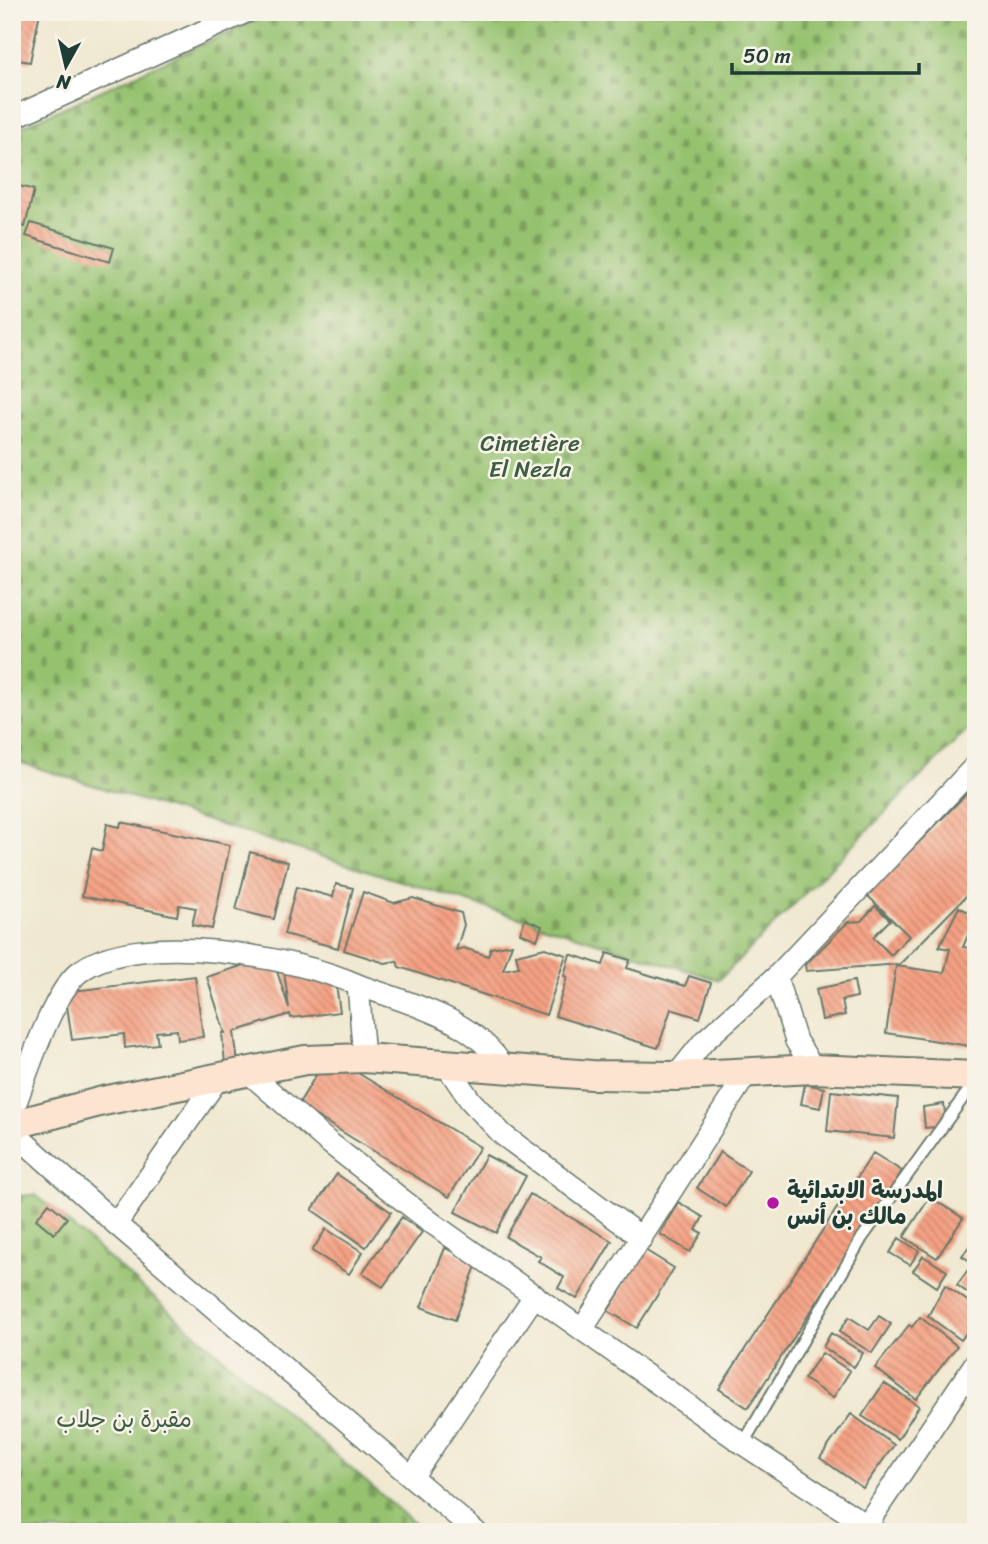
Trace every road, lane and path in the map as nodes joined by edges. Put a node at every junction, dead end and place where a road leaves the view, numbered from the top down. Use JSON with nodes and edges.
{"nodes":[{"id":1,"x":246,"y":12,"type":"edge"},
{"id":2,"x":12,"y":118,"type":"edge"},
{"id":3,"x":976,"y":765,"type":"edge"},
{"id":4,"x":776,"y":977,"type":"junction"},
{"id":5,"x":358,"y":985,"type":"junction"},
{"id":6,"x":364,"y":1058,"type":"junction"},
{"id":7,"x":446,"y":1065,"type":"junction"},
{"id":8,"x":504,"y":1068,"type":"junction"},
{"id":9,"x":814,"y":1069,"type":"junction"},
{"id":10,"x":248,"y":1072,"type":"junction"},
{"id":11,"x":747,"y":1073,"type":"junction"},
{"id":12,"x":676,"y":1076,"type":"junction"},
{"id":13,"x":219,"y":1077,"type":"junction"},
{"id":14,"x":976,"y":1078,"type":"edge"},
{"id":15,"x":12,"y":1112,"type":"edge"},
{"id":16,"x":12,"y":1125,"type":"edge"},
{"id":17,"x":12,"y":1131,"type":"edge"},
{"id":18,"x":116,"y":1224,"type":"junction"},
{"id":19,"x":642,"y":1238,"type":"junction"},
{"id":20,"x":535,"y":1295,"type":"junction"},
{"id":21,"x":583,"y":1328,"type":"junction"},
{"id":22,"x":976,"y":1362,"type":"edge"},
{"id":23,"x":743,"y":1444,"type":"junction"},
{"id":24,"x":412,"y":1477,"type":"junction"},
{"id":25,"x":872,"y":1528,"type":"edge"},
{"id":26,"x":476,"y":1532,"type":"edge"}],
"edges":[{"from":1,"to":2,"type":"street"},
{"from":3,"to":4,"type":"street"},
{"from":4,"to":9,"type":"street"},
{"from":4,"to":12,"type":"street"},
{"from":5,"to":6,"type":"street"},
{"from":5,"to":8,"type":"street"},
{"from":5,"to":15,"type":"street"},
{"from":6,"to":7,"type":"main road"},
{"from":6,"to":10,"type":"main road"},
{"from":7,"to":8,"type":"main road"},
{"from":7,"to":19,"type":"street"},
{"from":8,"to":12,"type":"main road"},
{"from":9,"to":11,"type":"main road"},
{"from":9,"to":14,"type":"main road"},
{"from":10,"to":13,"type":"main road"},
{"from":10,"to":20,"type":"street"},
{"from":11,"to":12,"type":"main road"},
{"from":11,"to":19,"type":"street"},
{"from":13,"to":16,"type":"main road"},
{"from":13,"to":18,"type":"street"},
{"from":14,"to":23,"type":"lane"},
{"from":17,"to":18,"type":"street"},
{"from":18,"to":24,"type":"street"},
{"from":19,"to":21,"type":"street"},
{"from":20,"to":21,"type":"street"},
{"from":20,"to":24,"type":"street"},
{"from":21,"to":23,"type":"street"},
{"from":22,"to":25,"type":"street"},
{"from":23,"to":25,"type":"street"},
{"from":24,"to":26,"type":"street"}]}
